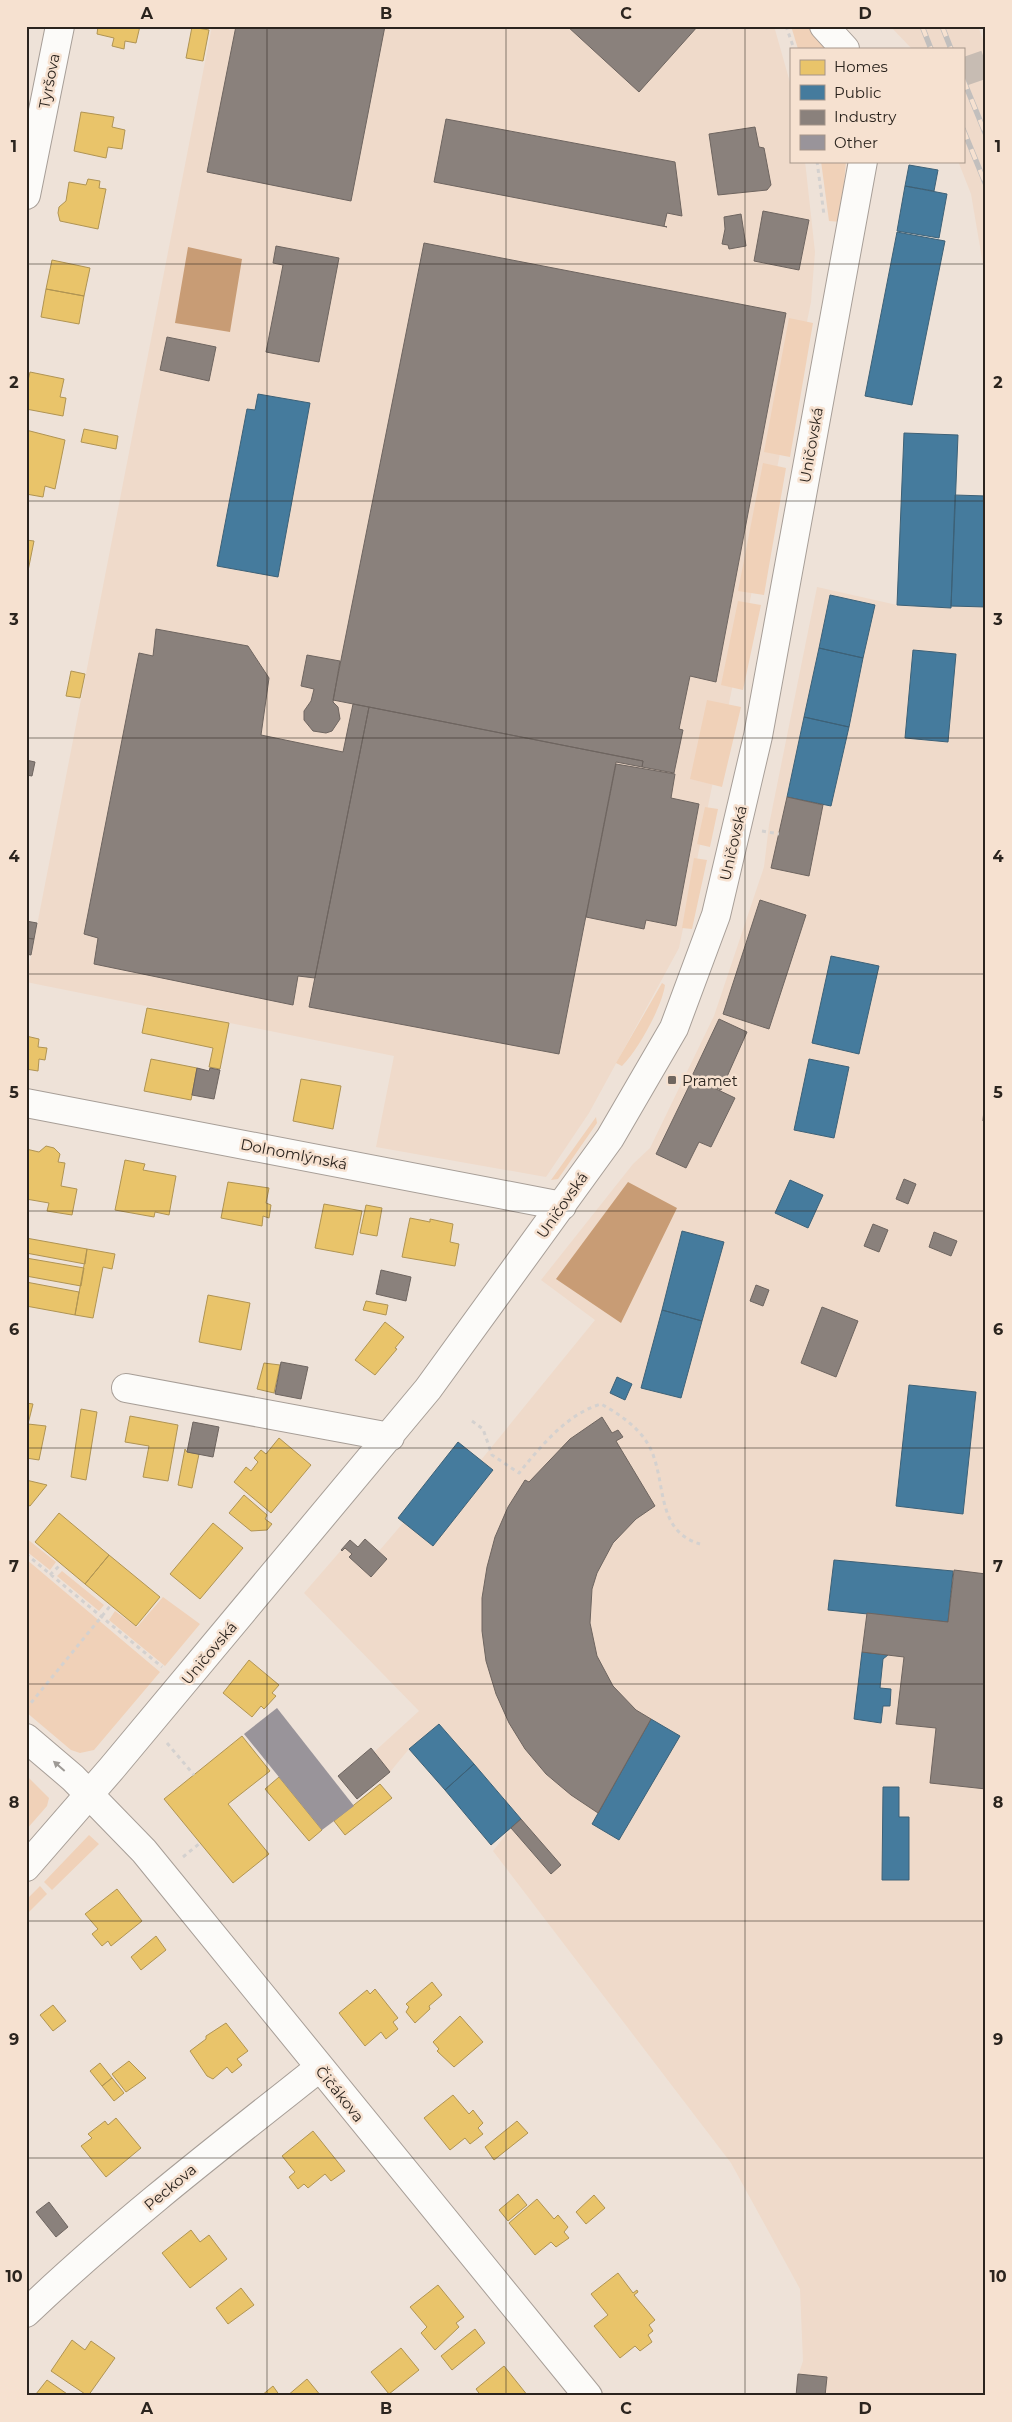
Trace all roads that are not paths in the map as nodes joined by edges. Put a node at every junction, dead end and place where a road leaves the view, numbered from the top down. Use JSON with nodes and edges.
{"nodes":[{"id":1,"x":60,"y":26,"type":"edge"},
{"id":2,"x":824,"y":26,"type":"edge"},
{"id":3,"x":844,"y":48,"type":"edge"},
{"id":4,"x":864,"y":162,"type":"edge"},
{"id":5,"x":27,"y":189,"type":"edge"},
{"id":6,"x":26,"y":1103,"type":"edge"},
{"id":7,"x":562,"y":1206,"type":"junction"},
{"id":8,"x":126,"y":1388,"type":"dead end"},
{"id":9,"x":390,"y":1437,"type":"junction"},
{"id":10,"x":26,"y":1738,"type":"edge"},
{"id":11,"x":89,"y":1796,"type":"junction"},
{"id":12,"x":26,"y":1866,"type":"edge"},
{"id":13,"x":319,"y":2068,"type":"junction"},
{"id":14,"x":26,"y":2313,"type":"edge"},
{"id":15,"x":588,"y":2396,"type":"edge"}],
"edges":[{"from":1,"to":5,"type":"street","name":"Tyršova"},
{"from":2,"to":3,"type":"street"},
{"from":4,"to":7,"type":"street","name":"Uničovská"},
{"from":6,"to":7,"type":"street","name":"Dolnomlýnská"},
{"from":7,"to":9,"type":"street","name":"Uničovská"},
{"from":8,"to":9,"type":"street"},
{"from":9,"to":11,"type":"street","name":"Uničovská"},
{"from":11,"to":10,"type":"street","name":"Čičákova","one_way":true},
{"from":11,"to":12,"type":"street","name":"Uničovská"},
{"from":11,"to":13,"type":"street","name":"Čičákova"},
{"from":13,"to":14,"type":"street","name":"Peckova"},
{"from":13,"to":15,"type":"street","name":"Čičákova"}]}
